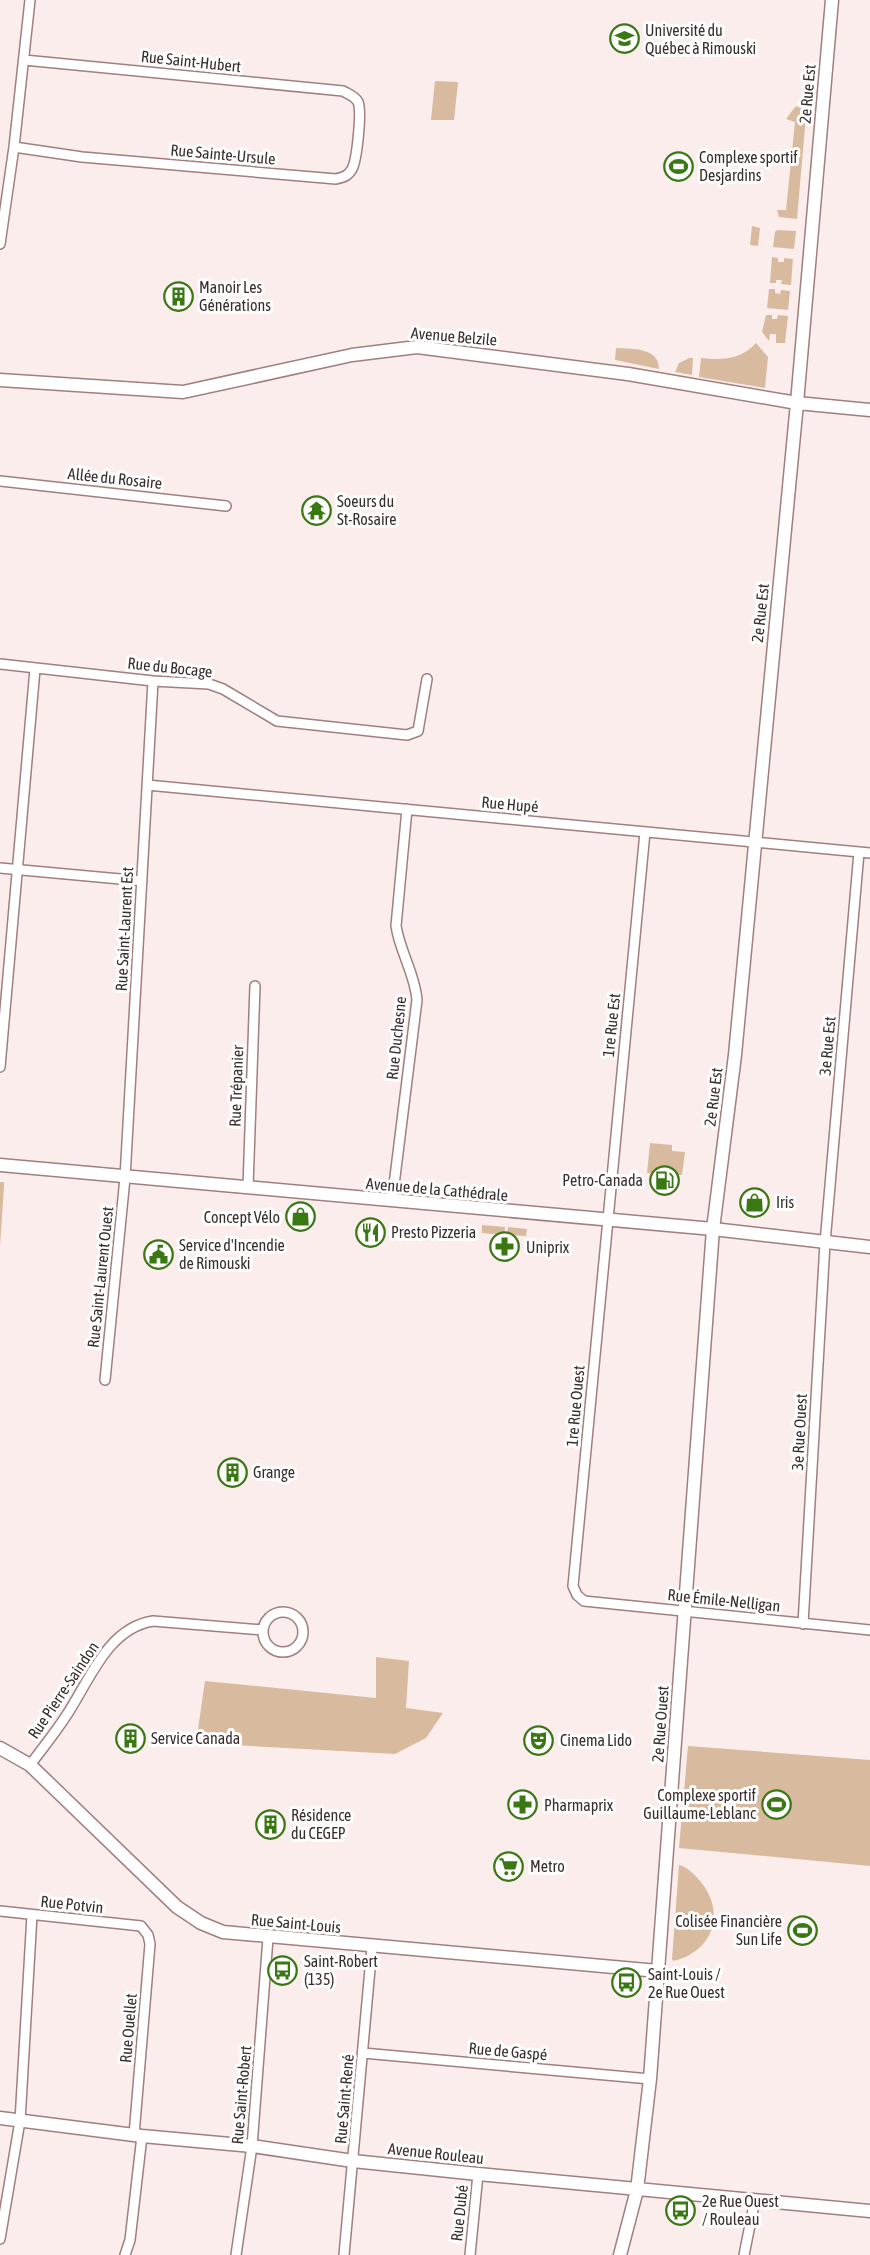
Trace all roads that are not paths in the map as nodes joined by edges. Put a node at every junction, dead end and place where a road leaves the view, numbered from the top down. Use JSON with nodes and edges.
{"nodes":[{"id":1,"x":30,"y":0,"type":"edge"},
{"id":2,"x":832,"y":0,"type":"edge"},
{"id":3,"x":24,"y":60,"type":"junction"},
{"id":4,"x":354,"y":97,"type":"joint"},
{"id":5,"x":14,"y":147,"type":"junction"},
{"id":6,"x":0,"y":244,"type":"edge"},
{"id":7,"x":0,"y":380,"type":"edge"},
{"id":8,"x":797,"y":403,"type":"junction"},
{"id":9,"x":870,"y":410,"type":"edge"},
{"id":10,"x":0,"y":481,"type":"edge"},
{"id":11,"x":226,"y":506,"type":"dead end"},
{"id":12,"x":0,"y":664,"type":"edge"},
{"id":13,"x":35,"y":669,"type":"junction"},
{"id":14,"x":428,"y":679,"type":"dead end"},
{"id":15,"x":153,"y":681,"type":"junction"},
{"id":16,"x":147,"y":785,"type":"junction"},
{"id":17,"x":407,"y":809,"type":"junction"},
{"id":18,"x":645,"y":832,"type":"junction"},
{"id":19,"x":754,"y":842,"type":"junction"},
{"id":20,"x":859,"y":852,"type":"junction"},
{"id":21,"x":870,"y":853,"type":"edge"},
{"id":22,"x":0,"y":868,"type":"edge"},
{"id":23,"x":18,"y":870,"type":"junction"},
{"id":24,"x":142,"y":881,"type":"junction"},
{"id":25,"x":255,"y":986,"type":"dead end"},
{"id":26,"x":0,"y":1067,"type":"edge"},
{"id":27,"x":0,"y":1165,"type":"edge"},
{"id":28,"x":125,"y":1178,"type":"junction"},
{"id":29,"x":248,"y":1187,"type":"junction"},
{"id":30,"x":392,"y":1201,"type":"junction"},
{"id":31,"x":608,"y":1221,"type":"junction"},
{"id":32,"x":713,"y":1229,"type":"junction"},
{"id":33,"x":825,"y":1243,"type":"junction"},
{"id":34,"x":870,"y":1247,"type":"edge"},
{"id":35,"x":105,"y":1380,"type":"dead end"},
{"id":36,"x":577,"y":1595,"type":"joint"},
{"id":37,"x":686,"y":1611,"type":"junction"},
{"id":38,"x":803,"y":1624,"type":"junction"},
{"id":39,"x":263,"y":1629,"type":"junction"},
{"id":40,"x":870,"y":1630,"type":"edge"},
{"id":41,"x":0,"y":1748,"type":"edge"},
{"id":42,"x":30,"y":1765,"type":"junction"},
{"id":43,"x":0,"y":1911,"type":"edge"},
{"id":44,"x":32,"y":1915,"type":"junction"},
{"id":45,"x":141,"y":1926,"type":"joint"},
{"id":46,"x":268,"y":1938,"type":"junction"},
{"id":47,"x":372,"y":1947,"type":"junction"},
{"id":48,"x":658,"y":1971,"type":"junction"},
{"id":49,"x":363,"y":2053,"type":"junction"},
{"id":50,"x":650,"y":2079,"type":"junction"},
{"id":51,"x":0,"y":2118,"type":"edge"},
{"id":52,"x":20,"y":2121,"type":"junction"},
{"id":53,"x":138,"y":2135,"type":"junction"},
{"id":54,"x":252,"y":2146,"type":"junction"},
{"id":55,"x":353,"y":2161,"type":"junction"},
{"id":56,"x":478,"y":2174,"type":"junction"},
{"id":57,"x":637,"y":2190,"type":"junction"},
{"id":58,"x":755,"y":2200,"type":"junction"},
{"id":59,"x":870,"y":2211,"type":"edge"},
{"id":60,"x":0,"y":2239,"type":"edge"},
{"id":61,"x":125,"y":2255,"type":"edge"},
{"id":62,"x":236,"y":2255,"type":"edge"},
{"id":63,"x":344,"y":2255,"type":"edge"},
{"id":64,"x":470,"y":2255,"type":"edge"},
{"id":65,"x":620,"y":2255,"type":"edge"},
{"id":66,"x":744,"y":2255,"type":"edge"}],
"edges":[{"from":1,"to":3,"type":"street"},
{"from":2,"to":8,"type":"street","name":"2e Rue Est"},
{"from":3,"to":4,"type":"street","name":"Rue Saint-Hubert"},
{"from":3,"to":5,"type":"street"},
{"from":4,"to":5,"type":"street","name":"Rue Sainte-Ursule"},
{"from":5,"to":6,"type":"street"},
{"from":7,"to":8,"type":"street","name":"Avenue Belzile"},
{"from":8,"to":9,"type":"street","name":"Avenue Belzile"},
{"from":8,"to":19,"type":"street","name":"2e Rue Est"},
{"from":10,"to":11,"type":"street","name":"Allée du Rosaire"},
{"from":12,"to":13,"type":"street","name":"Rue du Bocage"},
{"from":13,"to":15,"type":"street","name":"Rue du Bocage"},
{"from":13,"to":23,"type":"street"},
{"from":14,"to":15,"type":"street","name":"Rue du Bocage"},
{"from":15,"to":16,"type":"street","name":"Rue Saint-Laurent Est"},
{"from":16,"to":17,"type":"street","name":"Rue Hupé"},
{"from":16,"to":24,"type":"street","name":"Rue Saint-Laurent Est"},
{"from":17,"to":18,"type":"street","name":"Rue Hupé"},
{"from":17,"to":30,"type":"street","name":"Rue Duchesne"},
{"from":18,"to":19,"type":"street","name":"Rue Hupé"},
{"from":18,"to":31,"type":"street","name":"1re Rue Est"},
{"from":19,"to":20,"type":"street","name":"Rue Hupé"},
{"from":19,"to":32,"type":"street","name":"2e Rue Est"},
{"from":20,"to":21,"type":"street","name":"Rue Hupé"},
{"from":20,"to":33,"type":"street","name":"3e Rue Est"},
{"from":22,"to":23,"type":"street"},
{"from":23,"to":24,"type":"street"},
{"from":23,"to":26,"type":"street"},
{"from":24,"to":28,"type":"street","name":"Rue Saint-Laurent Est"},
{"from":25,"to":29,"type":"street","name":"Rue Trépanier"},
{"from":27,"to":28,"type":"street","name":"Avenue de la Cathédrale"},
{"from":28,"to":29,"type":"street","name":"Avenue de la Cathédrale"},
{"from":28,"to":35,"type":"street","name":"Rue Saint-Laurent Ouest"},
{"from":29,"to":30,"type":"street","name":"Avenue de la Cathédrale"},
{"from":30,"to":31,"type":"street","name":"Avenue de la Cathédrale"},
{"from":31,"to":32,"type":"street","name":"Avenue de la Cathédrale"},
{"from":31,"to":36,"type":"street","name":"1re Rue Ouest"},
{"from":32,"to":33,"type":"street","name":"Avenue de la Cathédrale"},
{"from":32,"to":37,"type":"street","name":"2e Rue Ouest"},
{"from":33,"to":34,"type":"street","name":"Avenue de la Cathédrale"},
{"from":33,"to":38,"type":"street","name":"3e Rue Ouest"},
{"from":36,"to":37,"type":"street","name":"Rue Émile-Nelligan"},
{"from":37,"to":38,"type":"street","name":"Rue Émile-Nelligan"},
{"from":37,"to":48,"type":"street","name":"2e Rue Ouest"},
{"from":38,"to":40,"type":"street","name":"Rue Émile-Nelligan"},
{"from":39,"to":39,"type":"street"},
{"from":39,"to":42,"type":"street","name":"Rue Pierre-Saindon"},
{"from":41,"to":42,"type":"street","name":"Rue Saint-Louis"},
{"from":42,"to":46,"type":"street","name":"Rue Saint-Louis"},
{"from":43,"to":44,"type":"street","name":"Rue Potvin"},
{"from":44,"to":45,"type":"street","name":"Rue Potvin"},
{"from":44,"to":52,"type":"street"},
{"from":45,"to":53,"type":"street","name":"Rue Ouellet"},
{"from":46,"to":47,"type":"street","name":"Rue Saint-Louis"},
{"from":46,"to":54,"type":"street","name":"Rue Saint-Robert"},
{"from":47,"to":48,"type":"street","name":"Rue Saint-Louis"},
{"from":47,"to":49,"type":"street","name":"Rue Saint-René"},
{"from":48,"to":50,"type":"street","name":"2e Rue Ouest"},
{"from":49,"to":50,"type":"street","name":"Rue de Gaspé"},
{"from":49,"to":55,"type":"street","name":"Rue Saint-René"},
{"from":50,"to":57,"type":"street","name":"2e Rue Ouest"},
{"from":51,"to":52,"type":"street","name":"Avenue Rouleau"},
{"from":52,"to":53,"type":"street","name":"Avenue Rouleau"},
{"from":52,"to":60,"type":"street"},
{"from":53,"to":54,"type":"street","name":"Avenue Rouleau"},
{"from":53,"to":61,"type":"street","name":"Rue Ouellet"},
{"from":54,"to":55,"type":"street","name":"Avenue Rouleau"},
{"from":54,"to":62,"type":"street","name":"Rue Saint-Robert"},
{"from":55,"to":56,"type":"street","name":"Avenue Rouleau"},
{"from":55,"to":63,"type":"street","name":"Rue Saint-René"},
{"from":56,"to":57,"type":"street","name":"Avenue Rouleau"},
{"from":56,"to":64,"type":"street","name":"Rue Dubé"},
{"from":57,"to":58,"type":"street","name":"Avenue Rouleau"},
{"from":57,"to":65,"type":"street","name":"2e Rue Ouest"},
{"from":58,"to":59,"type":"street","name":"Avenue Rouleau"},
{"from":58,"to":66,"type":"street"}]}
